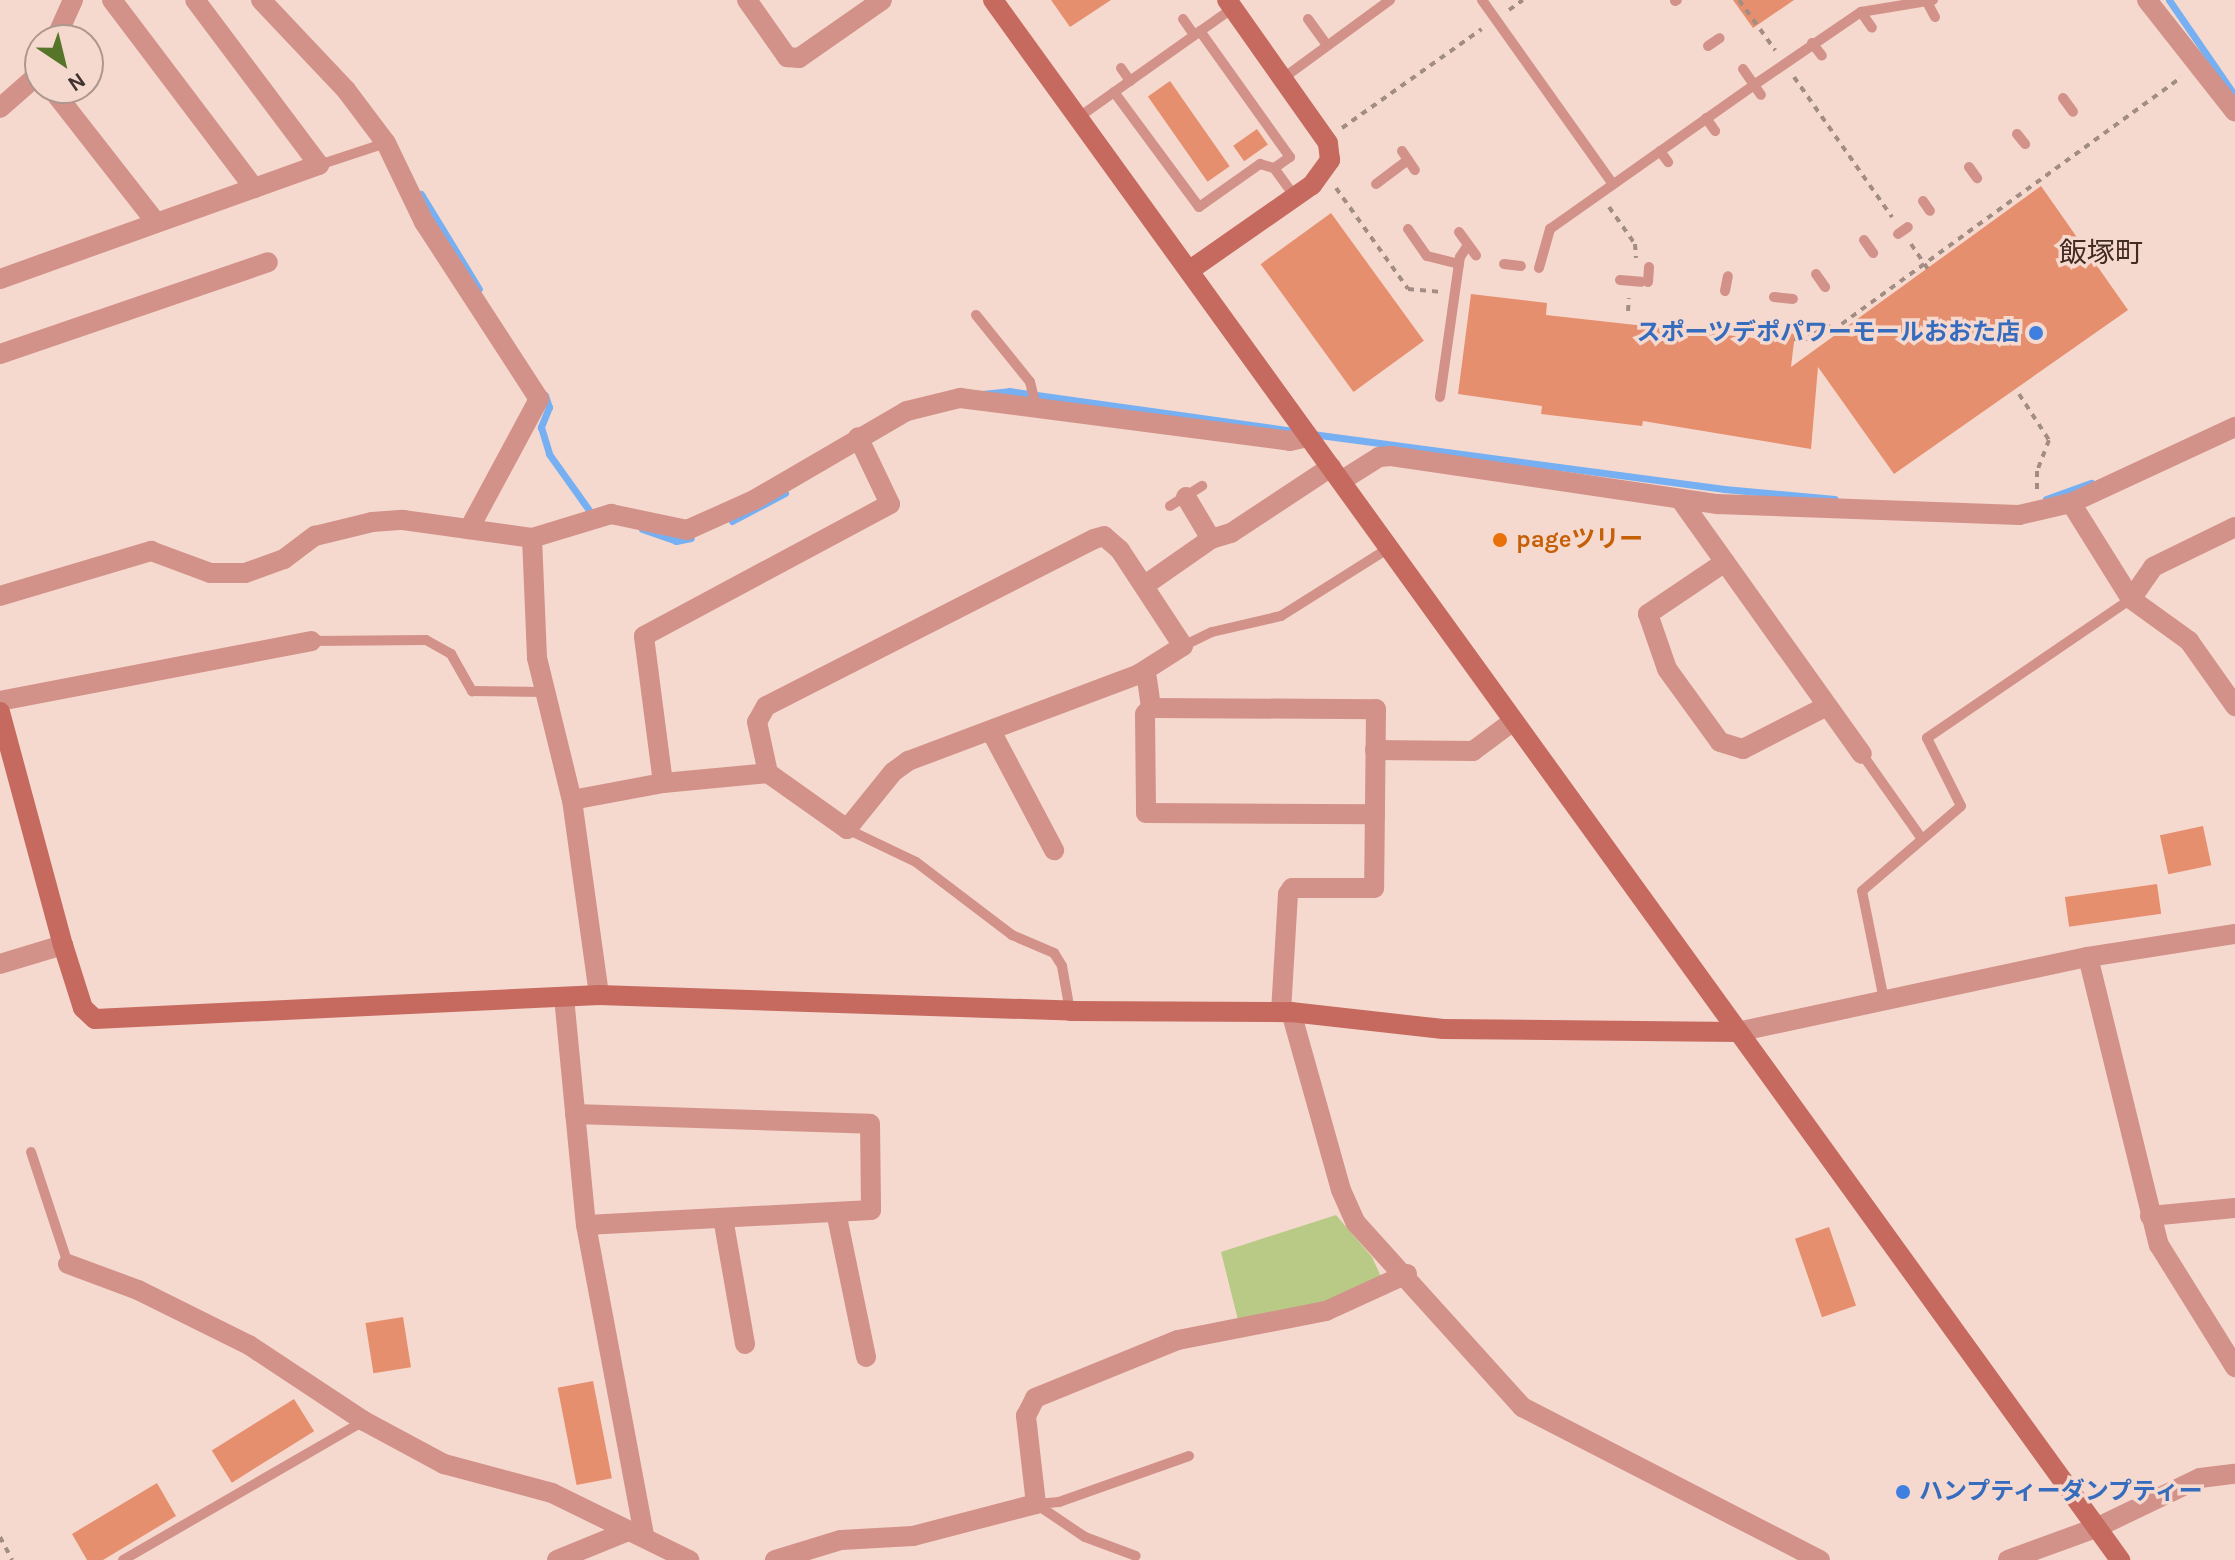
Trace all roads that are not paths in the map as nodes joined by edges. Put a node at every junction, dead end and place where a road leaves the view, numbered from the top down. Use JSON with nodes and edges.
{"nodes":[{"id":1,"x":73,"y":0,"type":"edge"},
{"id":2,"x":112,"y":0,"type":"edge"},
{"id":3,"x":195,"y":0,"type":"edge"},
{"id":4,"x":261,"y":0,"type":"edge"},
{"id":5,"x":747,"y":0,"type":"edge"},
{"id":6,"x":882,"y":0,"type":"edge"},
{"id":7,"x":993,"y":0,"type":"edge"},
{"id":8,"x":1390,"y":0,"type":"edge"},
{"id":9,"x":1482,"y":0,"type":"edge"},
{"id":10,"x":2147,"y":0,"type":"edge"},
{"id":11,"x":1930,"y":1,"type":"edge"},
{"id":12,"x":1230,"y":4,"type":"edge"},
{"id":13,"x":1861,"y":12,"type":"junction"},
{"id":14,"x":1935,"y":17,"type":"dead end"},
{"id":15,"x":1183,"y":19,"type":"dead end"},
{"id":16,"x":1308,"y":19,"type":"dead end"},
{"id":17,"x":62,"y":24,"type":"edge"},
{"id":18,"x":1872,"y":28,"type":"dead end"},
{"id":19,"x":1197,"y":33,"type":"junction"},
{"id":20,"x":1720,"y":38,"type":"dead end"},
{"id":21,"x":1812,"y":43,"type":"junction"},
{"id":22,"x":1327,"y":45,"type":"junction"},
{"id":23,"x":1708,"y":46,"type":"dead end"},
{"id":24,"x":1822,"y":56,"type":"dead end"},
{"id":25,"x":1121,"y":68,"type":"dead end"},
{"id":26,"x":1743,"y":69,"type":"dead end"},
{"id":27,"x":1282,"y":79,"type":"junction"},
{"id":28,"x":1130,"y":81,"type":"junction"},
{"id":29,"x":1754,"y":85,"type":"junction"},
{"id":30,"x":24,"y":91,"type":"edge"},
{"id":31,"x":1114,"y":92,"type":"junction"},
{"id":32,"x":1761,"y":95,"type":"dead end"},
{"id":33,"x":2063,"y":98,"type":"dead end"},
{"id":34,"x":62,"y":104,"type":"edge"},
{"id":35,"x":0,"y":108,"type":"edge"},
{"id":36,"x":2073,"y":112,"type":"dead end"},
{"id":37,"x":2235,"y":112,"type":"edge"},
{"id":38,"x":1079,"y":117,"type":"junction"},
{"id":39,"x":1706,"y":118,"type":"junction"},
{"id":40,"x":1715,"y":131,"type":"dead end"},
{"id":41,"x":2017,"y":134,"type":"dead end"},
{"id":42,"x":386,"y":143,"type":"junction"},
{"id":43,"x":2025,"y":144,"type":"dead end"},
{"id":44,"x":1660,"y":151,"type":"junction"},
{"id":45,"x":1408,"y":160,"type":"dead end"},
{"id":46,"x":1668,"y":162,"type":"dead end"},
{"id":47,"x":319,"y":165,"type":"junction"},
{"id":48,"x":1969,"y":167,"type":"dead end"},
{"id":49,"x":1274,"y":168,"type":"junction"},
{"id":50,"x":1977,"y":178,"type":"dead end"},
{"id":51,"x":1376,"y":184,"type":"dead end"},
{"id":52,"x":1613,"y":184,"type":"junction"},
{"id":53,"x":254,"y":188,"type":"junction"},
{"id":54,"x":1295,"y":197,"type":"junction"},
{"id":55,"x":1923,"y":201,"type":"dead end"},
{"id":56,"x":1930,"y":211,"type":"dead end"},
{"id":57,"x":155,"y":221,"type":"junction"},
{"id":58,"x":1408,"y":229,"type":"dead end"},
{"id":59,"x":1459,"y":232,"type":"dead end"},
{"id":60,"x":1864,"y":240,"type":"dead end"},
{"id":61,"x":1468,"y":245,"type":"junction"},
{"id":62,"x":1873,"y":253,"type":"dead end"},
{"id":63,"x":1476,"y":255,"type":"dead end"},
{"id":64,"x":268,"y":262,"type":"dead end"},
{"id":65,"x":1459,"y":264,"type":"junction"},
{"id":66,"x":1504,"y":264,"type":"dead end"},
{"id":67,"x":1521,"y":266,"type":"dead end"},
{"id":68,"x":1649,"y":267,"type":"dead end"},
{"id":69,"x":1539,"y":268,"type":"dead end"},
{"id":70,"x":1190,"y":270,"type":"junction"},
{"id":71,"x":1816,"y":274,"type":"dead end"},
{"id":72,"x":1728,"y":276,"type":"dead end"},
{"id":73,"x":0,"y":279,"type":"edge"},
{"id":74,"x":1635,"y":281,"type":"road end"},
{"id":75,"x":1825,"y":287,"type":"dead end"},
{"id":76,"x":1725,"y":291,"type":"dead end"},
{"id":77,"x":1774,"y":297,"type":"dead end"},
{"id":78,"x":1793,"y":299,"type":"dead end"},
{"id":79,"x":976,"y":315,"type":"dead end"},
{"id":80,"x":0,"y":354,"type":"edge"},
{"id":81,"x":1440,"y":397,"type":"dead end"},
{"id":82,"x":1036,"y":406,"type":"junction"},
{"id":83,"x":2235,"y":427,"type":"edge"},
{"id":84,"x":858,"y":437,"type":"junction"},
{"id":85,"x":1308,"y":437,"type":"junction"},
{"id":86,"x":1336,"y":474,"type":"junction"},
{"id":87,"x":1186,"y":496,"type":"dead end"},
{"id":88,"x":1680,"y":499,"type":"junction"},
{"id":89,"x":2071,"y":503,"type":"junction"},
{"id":90,"x":2235,"y":527,"type":"edge"},
{"id":91,"x":469,"y":529,"type":"junction"},
{"id":92,"x":532,"y":538,"type":"junction"},
{"id":93,"x":1211,"y":539,"type":"junction"},
{"id":94,"x":1389,"y":548,"type":"junction"},
{"id":95,"x":1725,"y":562,"type":"junction"},
{"id":96,"x":1145,"y":585,"type":"junction"},
{"id":97,"x":0,"y":596,"type":"edge"},
{"id":98,"x":2131,"y":599,"type":"junction"},
{"id":99,"x":311,"y":641,"type":"joint"},
{"id":100,"x":1183,"y":646,"type":"junction"},
{"id":101,"x":1139,"y":674,"type":"junction"},
{"id":102,"x":544,"y":692,"type":"junction"},
{"id":103,"x":0,"y":701,"type":"edge"},
{"id":104,"x":1827,"y":706,"type":"junction"},
{"id":105,"x":2235,"y":706,"type":"edge"},
{"id":106,"x":1151,"y":708,"type":"junction"},
{"id":107,"x":0,"y":712,"type":"edge"},
{"id":108,"x":1512,"y":722,"type":"junction"},
{"id":109,"x":991,"y":731,"type":"junction"},
{"id":110,"x":1375,"y":750,"type":"junction"},
{"id":111,"x":1862,"y":754,"type":"joint"},
{"id":112,"x":768,"y":773,"type":"junction"},
{"id":113,"x":663,"y":783,"type":"junction"},
{"id":114,"x":572,"y":800,"type":"junction"},
{"id":115,"x":1375,"y":814,"type":"junction"},
{"id":116,"x":847,"y":829,"type":"junction"},
{"id":117,"x":1922,"y":839,"type":"junction"},
{"id":118,"x":1054,"y":850,"type":"dead end"},
{"id":119,"x":2235,"y":934,"type":"edge"},
{"id":120,"x":63,"y":945,"type":"junction"},
{"id":121,"x":2088,"y":957,"type":"junction"},
{"id":122,"x":0,"y":964,"type":"edge"},
{"id":123,"x":599,"y":995,"type":"junction"},
{"id":124,"x":564,"y":997,"type":"junction"},
{"id":125,"x":1884,"y":1000,"type":"junction"},
{"id":126,"x":1070,"y":1011,"type":"junction"},
{"id":127,"x":1286,"y":1012,"type":"junction"},
{"id":128,"x":1737,"y":1032,"type":"junction"},
{"id":129,"x":575,"y":1114,"type":"junction"},
{"id":130,"x":31,"y":1152,"type":"dead end"},
{"id":131,"x":2235,"y":1208,"type":"edge"},
{"id":132,"x":836,"y":1212,"type":"junction"},
{"id":133,"x":2150,"y":1216,"type":"junction"},
{"id":134,"x":723,"y":1218,"type":"junction"},
{"id":135,"x":586,"y":1225,"type":"junction"},
{"id":136,"x":68,"y":1264,"type":"joint"},
{"id":137,"x":1407,"y":1274,"type":"junction"},
{"id":138,"x":745,"y":1344,"type":"dead end"},
{"id":139,"x":866,"y":1357,"type":"dead end"},
{"id":140,"x":2235,"y":1367,"type":"edge"},
{"id":141,"x":364,"y":1421,"type":"junction"},
{"id":142,"x":1189,"y":1456,"type":"dead end"},
{"id":143,"x":2235,"y":1474,"type":"edge"},
{"id":144,"x":1036,"y":1504,"type":"junction"},
{"id":145,"x":2098,"y":1527,"type":"junction"},
{"id":146,"x":636,"y":1533,"type":"junction"},
{"id":147,"x":667,"y":1555,"type":"edge"},
{"id":148,"x":1136,"y":1556,"type":"dead end"},
{"id":149,"x":1807,"y":1558,"type":"edge"},
{"id":150,"x":123,"y":1560,"type":"edge"},
{"id":151,"x":557,"y":1560,"type":"edge"},
{"id":152,"x":689,"y":1560,"type":"edge"},
{"id":153,"x":775,"y":1560,"type":"edge"},
{"id":154,"x":2008,"y":1560,"type":"edge"},
{"id":155,"x":2120,"y":1560,"type":"edge"}],
"edges":[{"from":1,"to":17,"type":"street"},
{"from":2,"to":53,"type":"street"},
{"from":3,"to":47,"type":"street"},
{"from":4,"to":42,"type":"street"},
{"from":5,"to":6,"type":"street"},
{"from":7,"to":38,"type":"street"},
{"from":8,"to":22,"type":"lane"},
{"from":9,"to":52,"type":"lane"},
{"from":10,"to":37,"type":"street"},
{"from":11,"to":13,"type":"lane"},
{"from":11,"to":14,"type":"lane"},
{"from":12,"to":19,"type":"lane"},
{"from":12,"to":27,"type":"street"},
{"from":13,"to":18,"type":"lane"},
{"from":13,"to":21,"type":"lane"},
{"from":15,"to":19,"type":"lane"},
{"from":16,"to":22,"type":"lane"},
{"from":19,"to":28,"type":"lane"},
{"from":19,"to":49,"type":"lane"},
{"from":20,"to":23,"type":"lane"},
{"from":21,"to":24,"type":"lane"},
{"from":21,"to":29,"type":"lane"},
{"from":22,"to":27,"type":"lane"},
{"from":25,"to":28,"type":"lane"},
{"from":26,"to":29,"type":"lane"},
{"from":27,"to":54,"type":"street"},
{"from":28,"to":31,"type":"lane"},
{"from":29,"to":32,"type":"lane"},
{"from":29,"to":39,"type":"lane"},
{"from":30,"to":35,"type":"street"},
{"from":31,"to":38,"type":"lane"},
{"from":31,"to":49,"type":"lane"},
{"from":33,"to":36,"type":"lane"},
{"from":34,"to":57,"type":"street"},
{"from":38,"to":70,"type":"street"},
{"from":39,"to":40,"type":"lane"},
{"from":39,"to":44,"type":"lane"},
{"from":41,"to":43,"type":"lane"},
{"from":42,"to":47,"type":"lane"},
{"from":42,"to":91,"type":"street"},
{"from":44,"to":46,"type":"lane"},
{"from":44,"to":52,"type":"lane"},
{"from":45,"to":51,"type":"lane"},
{"from":47,"to":53,"type":"street"},
{"from":48,"to":50,"type":"lane"},
{"from":49,"to":54,"type":"lane"},
{"from":52,"to":69,"type":"lane"},
{"from":53,"to":57,"type":"street"},
{"from":54,"to":70,"type":"street"},
{"from":55,"to":56,"type":"lane"},
{"from":57,"to":73,"type":"street"},
{"from":58,"to":65,"type":"lane"},
{"from":59,"to":61,"type":"lane"},
{"from":60,"to":62,"type":"lane"},
{"from":61,"to":63,"type":"lane"},
{"from":61,"to":65,"type":"lane"},
{"from":64,"to":80,"type":"street"},
{"from":65,"to":81,"type":"lane"},
{"from":66,"to":67,"type":"lane"},
{"from":68,"to":74,"type":"lane"},
{"from":70,"to":85,"type":"street"},
{"from":71,"to":75,"type":"lane"},
{"from":72,"to":76,"type":"lane"},
{"from":77,"to":78,"type":"lane"},
{"from":79,"to":82,"type":"lane"},
{"from":82,"to":84,"type":"street"},
{"from":82,"to":85,"type":"street"},
{"from":83,"to":89,"type":"street"},
{"from":84,"to":92,"type":"street"},
{"from":84,"to":113,"type":"street"},
{"from":85,"to":86,"type":"street"},
{"from":86,"to":88,"type":"street"},
{"from":86,"to":93,"type":"street"},
{"from":86,"to":94,"type":"street"},
{"from":87,"to":93,"type":"street"},
{"from":88,"to":89,"type":"street"},
{"from":88,"to":95,"type":"street"},
{"from":89,"to":98,"type":"street"},
{"from":90,"to":98,"type":"street"},
{"from":91,"to":92,"type":"street"},
{"from":91,"to":97,"type":"street"},
{"from":92,"to":102,"type":"street"},
{"from":93,"to":96,"type":"street"},
{"from":94,"to":100,"type":"lane"},
{"from":94,"to":108,"type":"street"},
{"from":95,"to":104,"type":"street"},
{"from":95,"to":104,"type":"street"},
{"from":96,"to":100,"type":"street"},
{"from":96,"to":112,"type":"street"},
{"from":98,"to":105,"type":"street"},
{"from":98,"to":117,"type":"lane"},
{"from":99,"to":102,"type":"lane"},
{"from":99,"to":103,"type":"street"},
{"from":100,"to":101,"type":"street"},
{"from":101,"to":106,"type":"street"},
{"from":101,"to":109,"type":"street"},
{"from":102,"to":114,"type":"street"},
{"from":104,"to":111,"type":"street"},
{"from":106,"to":110,"type":"street"},
{"from":106,"to":115,"type":"street"},
{"from":107,"to":120,"type":"street"},
{"from":108,"to":110,"type":"street"},
{"from":108,"to":128,"type":"street"},
{"from":109,"to":116,"type":"street"},
{"from":109,"to":118,"type":"street"},
{"from":110,"to":115,"type":"street"},
{"from":111,"to":117,"type":"lane"},
{"from":112,"to":113,"type":"street"},
{"from":112,"to":116,"type":"street"},
{"from":113,"to":114,"type":"street"},
{"from":114,"to":123,"type":"street"},
{"from":115,"to":127,"type":"street"},
{"from":116,"to":126,"type":"lane"},
{"from":117,"to":125,"type":"lane"},
{"from":119,"to":121,"type":"street"},
{"from":120,"to":122,"type":"street"},
{"from":120,"to":124,"type":"street"},
{"from":121,"to":125,"type":"street"},
{"from":121,"to":133,"type":"street"},
{"from":123,"to":124,"type":"street"},
{"from":123,"to":126,"type":"street"},
{"from":124,"to":129,"type":"street"},
{"from":125,"to":128,"type":"street"},
{"from":126,"to":127,"type":"street"},
{"from":127,"to":128,"type":"street"},
{"from":127,"to":137,"type":"street"},
{"from":128,"to":145,"type":"street"},
{"from":129,"to":132,"type":"street"},
{"from":129,"to":135,"type":"street"},
{"from":130,"to":136,"type":"lane"},
{"from":131,"to":133,"type":"street"},
{"from":132,"to":134,"type":"street"},
{"from":132,"to":139,"type":"street"},
{"from":133,"to":140,"type":"street"},
{"from":134,"to":135,"type":"street"},
{"from":134,"to":138,"type":"street"},
{"from":135,"to":146,"type":"street"},
{"from":136,"to":141,"type":"street"},
{"from":137,"to":144,"type":"street"},
{"from":137,"to":149,"type":"street"},
{"from":141,"to":146,"type":"street"},
{"from":141,"to":150,"type":"lane"},
{"from":142,"to":144,"type":"lane"},
{"from":143,"to":145,"type":"street"},
{"from":144,"to":148,"type":"lane"},
{"from":144,"to":153,"type":"street"},
{"from":145,"to":154,"type":"street"},
{"from":145,"to":155,"type":"street"},
{"from":146,"to":147,"type":"street"},
{"from":146,"to":151,"type":"street"},
{"from":147,"to":152,"type":"street"}]}
